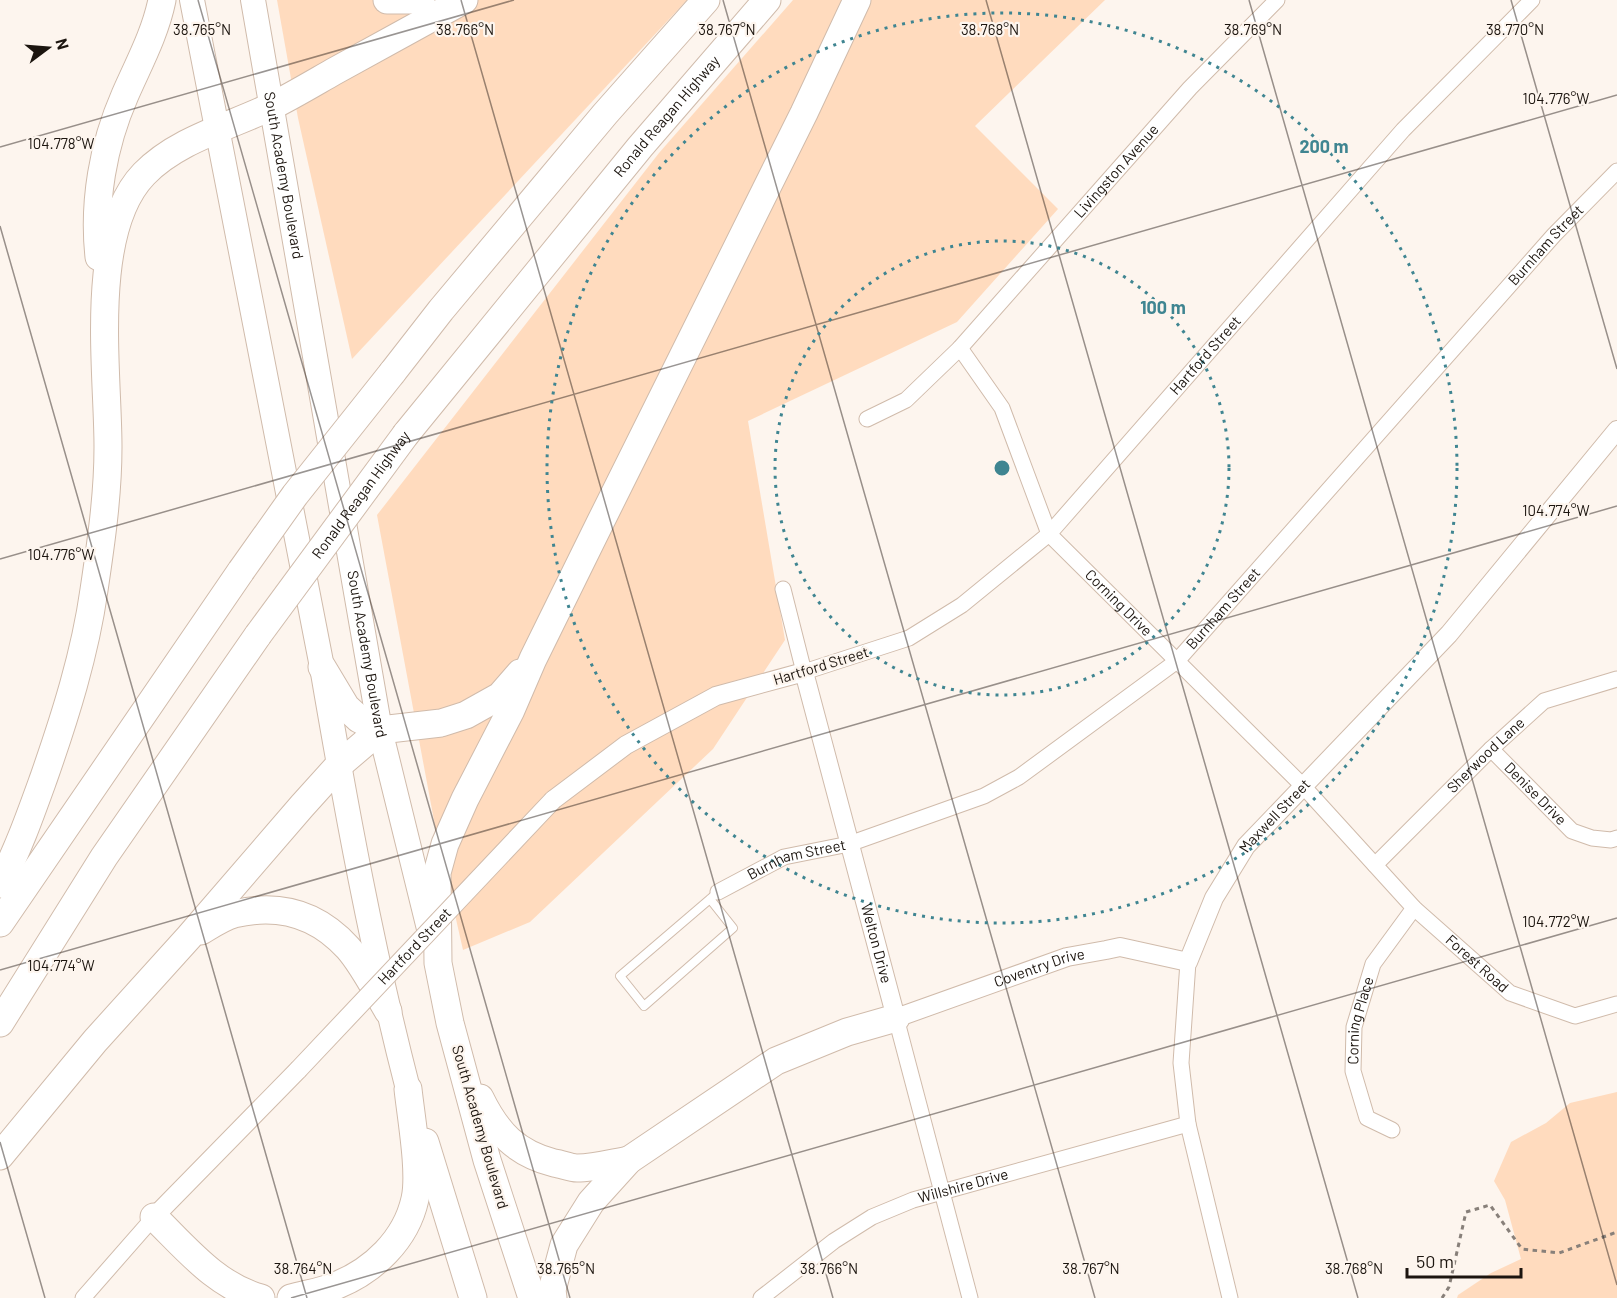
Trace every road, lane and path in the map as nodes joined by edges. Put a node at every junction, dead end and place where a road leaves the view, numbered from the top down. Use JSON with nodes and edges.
{"nodes":[{"id":1,"x":162,"y":0,"type":"edge"},
{"id":2,"x":192,"y":0,"type":"edge"},
{"id":3,"x":253,"y":0,"type":"edge"},
{"id":4,"x":387,"y":0,"type":"edge"},
{"id":5,"x":421,"y":0,"type":"edge"},
{"id":6,"x":464,"y":0,"type":"edge"},
{"id":7,"x":706,"y":0,"type":"edge"},
{"id":8,"x":767,"y":0,"type":"edge"},
{"id":9,"x":857,"y":0,"type":"edge"},
{"id":10,"x":1277,"y":0,"type":"edge"},
{"id":11,"x":1532,"y":0,"type":"edge"},
{"id":12,"x":271,"y":106,"type":"junction"},
{"id":13,"x":218,"y":130,"type":"junction"},
{"id":14,"x":1617,"y":171,"type":"edge"},
{"id":15,"x":105,"y":304,"type":"junction"},
{"id":16,"x":960,"y":348,"type":"junction"},
{"id":17,"x":867,"y":420,"type":"dead end"},
{"id":18,"x":1617,"y":430,"type":"edge"},
{"id":19,"x":1049,"y":534,"type":"junction"},
{"id":20,"x":783,"y":589,"type":"dead end"},
{"id":21,"x":533,"y":659,"type":"junction"},
{"id":22,"x":1177,"y":661,"type":"junction"},
{"id":23,"x":322,"y":667,"type":"junction"},
{"id":24,"x":804,"y":672,"type":"junction"},
{"id":25,"x":1617,"y":679,"type":"edge"},
{"id":26,"x":380,"y":730,"type":"junction"},
{"id":27,"x":1491,"y":749,"type":"junction"},
{"id":28,"x":339,"y":765,"type":"junction"},
{"id":29,"x":1303,"y":786,"type":"junction"},
{"id":30,"x":1617,"y":838,"type":"edge"},
{"id":31,"x":849,"y":844,"type":"junction"},
{"id":32,"x":1375,"y":865,"type":"junction"},
{"id":33,"x":0,"y":884,"type":"edge"},
{"id":34,"x":714,"y":896,"type":"junction"},
{"id":35,"x":1414,"y":908,"type":"junction"},
{"id":36,"x":0,"y":923,"type":"edge"},
{"id":37,"x":189,"y":937,"type":"junction"},
{"id":38,"x":1188,"y":962,"type":"junction"},
{"id":39,"x":438,"y":963,"type":"junction"},
{"id":40,"x":1617,"y":1004,"type":"edge"},
{"id":41,"x":388,"y":1011,"type":"junction"},
{"id":42,"x":896,"y":1018,"type":"junction"},
{"id":43,"x":0,"y":1023,"type":"edge"},
{"id":44,"x":450,"y":1023,"type":"junction"},
{"id":45,"x":408,"y":1089,"type":"junction"},
{"id":46,"x":1188,"y":1124,"type":"junction"},
{"id":47,"x":1392,"y":1130,"type":"dead end"},
{"id":48,"x":0,"y":1156,"type":"edge"},
{"id":49,"x":629,"y":1160,"type":"junction"},
{"id":50,"x":942,"y":1191,"type":"junction"},
{"id":51,"x":154,"y":1216,"type":"junction"},
{"id":52,"x":1617,"y":1232,"type":"edge"},
{"id":53,"x":83,"y":1298,"type":"edge"},
{"id":54,"x":261,"y":1298,"type":"edge"},
{"id":55,"x":291,"y":1298,"type":"edge"},
{"id":56,"x":473,"y":1298,"type":"edge"},
{"id":57,"x":532,"y":1298,"type":"edge"},
{"id":58,"x":553,"y":1298,"type":"edge"},
{"id":59,"x":761,"y":1298,"type":"edge"},
{"id":60,"x":970,"y":1298,"type":"edge"},
{"id":61,"x":1230,"y":1298,"type":"edge"},
{"id":62,"x":1442,"y":1298,"type":"edge"}],
"edges":[{"from":1,"to":15,"type":"highway"},
{"from":2,"to":13,"type":"highway"},
{"from":3,"to":12,"type":"highway","name":"South Academy Boulevard"},
{"from":4,"to":5,"type":"highway"},
{"from":6,"to":12,"type":"highway"},
{"from":7,"to":36,"type":"highway","bridge":true},
{"from":8,"to":43,"type":"highway","name":"Ronald Reagan Highway","bridge":true},
{"from":9,"to":21,"type":"highway"},
{"from":10,"to":16,"type":"street","name":"Livingston Avenue"},
{"from":11,"to":19,"type":"street","name":"Hartford Street"},
{"from":12,"to":13,"type":"highway"},
{"from":12,"to":26,"type":"highway","name":"South Academy Boulevard"},
{"from":13,"to":15,"type":"highway"},
{"from":13,"to":23,"type":"highway"},
{"from":14,"to":22,"type":"street","name":"Burnham Street"},
{"from":15,"to":33,"type":"highway"},
{"from":16,"to":17,"type":"street"},
{"from":16,"to":19,"type":"street","name":"Corning Drive"},
{"from":18,"to":29,"type":"street","name":"Maxwell Street"},
{"from":19,"to":22,"type":"street","name":"Corning Drive"},
{"from":19,"to":24,"type":"street","name":"Hartford Street"},
{"from":20,"to":24,"type":"street","name":"Welton Drive"},
{"from":21,"to":26,"type":"highway"},
{"from":21,"to":39,"type":"highway"},
{"from":22,"to":29,"type":"street","name":"Corning Drive"},
{"from":22,"to":31,"type":"street","name":"Burnham Street"},
{"from":23,"to":26,"type":"highway"},
{"from":23,"to":28,"type":"highway"},
{"from":24,"to":31,"type":"street","name":"Welton Drive"},
{"from":24,"to":51,"type":"street","name":"Hartford Street","bridge":true},
{"from":25,"to":27,"type":"street","name":"Sherwood Lane"},
{"from":26,"to":28,"type":"highway"},
{"from":26,"to":39,"type":"highway","name":"South Academy Boulevard"},
{"from":27,"to":30,"type":"street","name":"Denise Drive"},
{"from":27,"to":32,"type":"street","name":"Sherwood Lane"},
{"from":28,"to":37,"type":"highway"},
{"from":28,"to":41,"type":"highway"},
{"from":29,"to":32,"type":"street","name":"Corning Drive"},
{"from":29,"to":38,"type":"street","name":"Maxwell Street"},
{"from":31,"to":34,"type":"street","name":"Burnham Street"},
{"from":31,"to":42,"type":"street","name":"Welton Drive"},
{"from":32,"to":35,"type":"street","name":"Corning Drive"},
{"from":34,"to":34,"type":"lane"},
{"from":35,"to":40,"type":"street","name":"Forest Road"},
{"from":35,"to":47,"type":"street","name":"Corning Place"},
{"from":37,"to":41,"type":"highway"},
{"from":37,"to":48,"type":"highway"},
{"from":38,"to":42,"type":"street","name":"Coventry Drive"},
{"from":38,"to":46,"type":"street","name":"Maxwell Street"},
{"from":39,"to":44,"type":"highway","name":"South Academy Boulevard"},
{"from":41,"to":45,"type":"highway"},
{"from":42,"to":49,"type":"highway"},
{"from":42,"to":50,"type":"street","name":"Welton Drive"},
{"from":44,"to":49,"type":"highway"},
{"from":44,"to":57,"type":"highway","name":"South Academy Boulevard"},
{"from":45,"to":55,"type":"highway"},
{"from":45,"to":56,"type":"highway"},
{"from":46,"to":50,"type":"street","name":"Willshire Drive"},
{"from":46,"to":61,"type":"street","name":"Maxwell Street"},
{"from":49,"to":58,"type":"highway"},
{"from":50,"to":59,"type":"street","name":"Willshire Drive"},
{"from":50,"to":60,"type":"street","name":"Welton Drive"},
{"from":51,"to":53,"type":"street","name":"Hartford Street"},
{"from":51,"to":54,"type":"highway"},
{"from":52,"to":62,"type":"path"}]}
